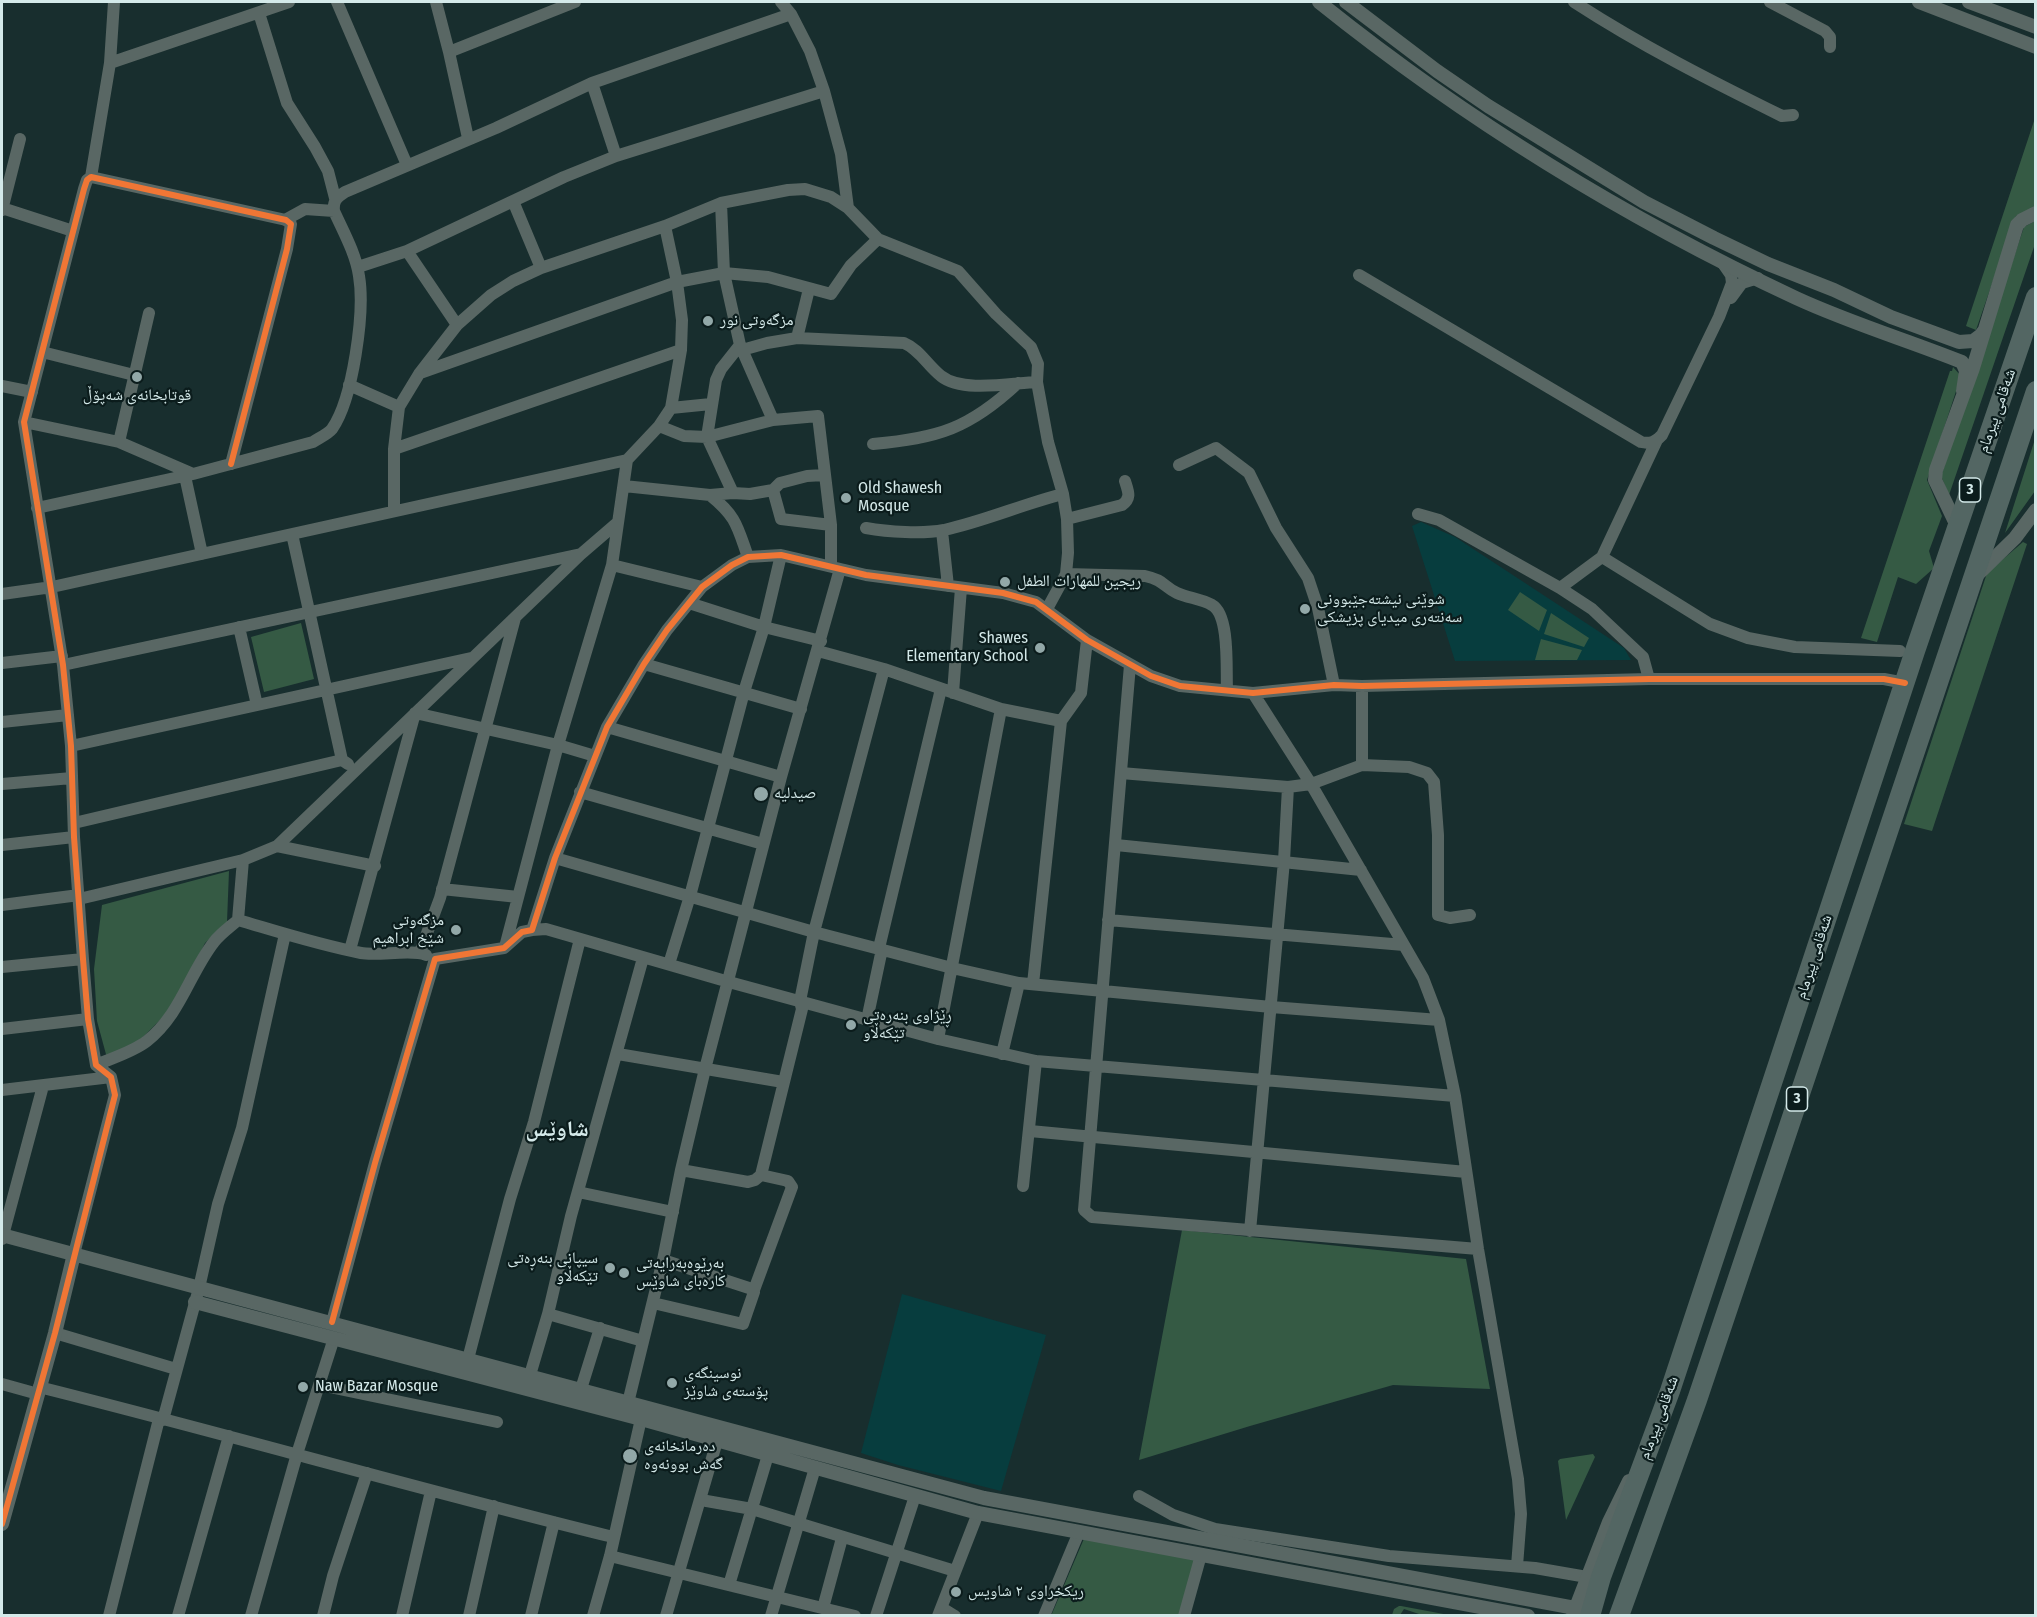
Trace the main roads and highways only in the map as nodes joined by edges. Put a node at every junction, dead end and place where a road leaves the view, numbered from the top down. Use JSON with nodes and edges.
{"nodes":[{"id":1,"x":2036,"y":297,"type":"edge"},
{"id":2,"x":2036,"y":391,"type":"edge"},
{"id":3,"x":1579,"y":1613,"type":"edge"},
{"id":4,"x":1619,"y":1616,"type":"edge"}],
"edges":[{"from":1,"to":3,"type":"highway","name":"شەقامی پیرمام","number":"3"},
{"from":2,"to":4,"type":"highway","name":"شەقامی پیرمام","number":"3"}]}
